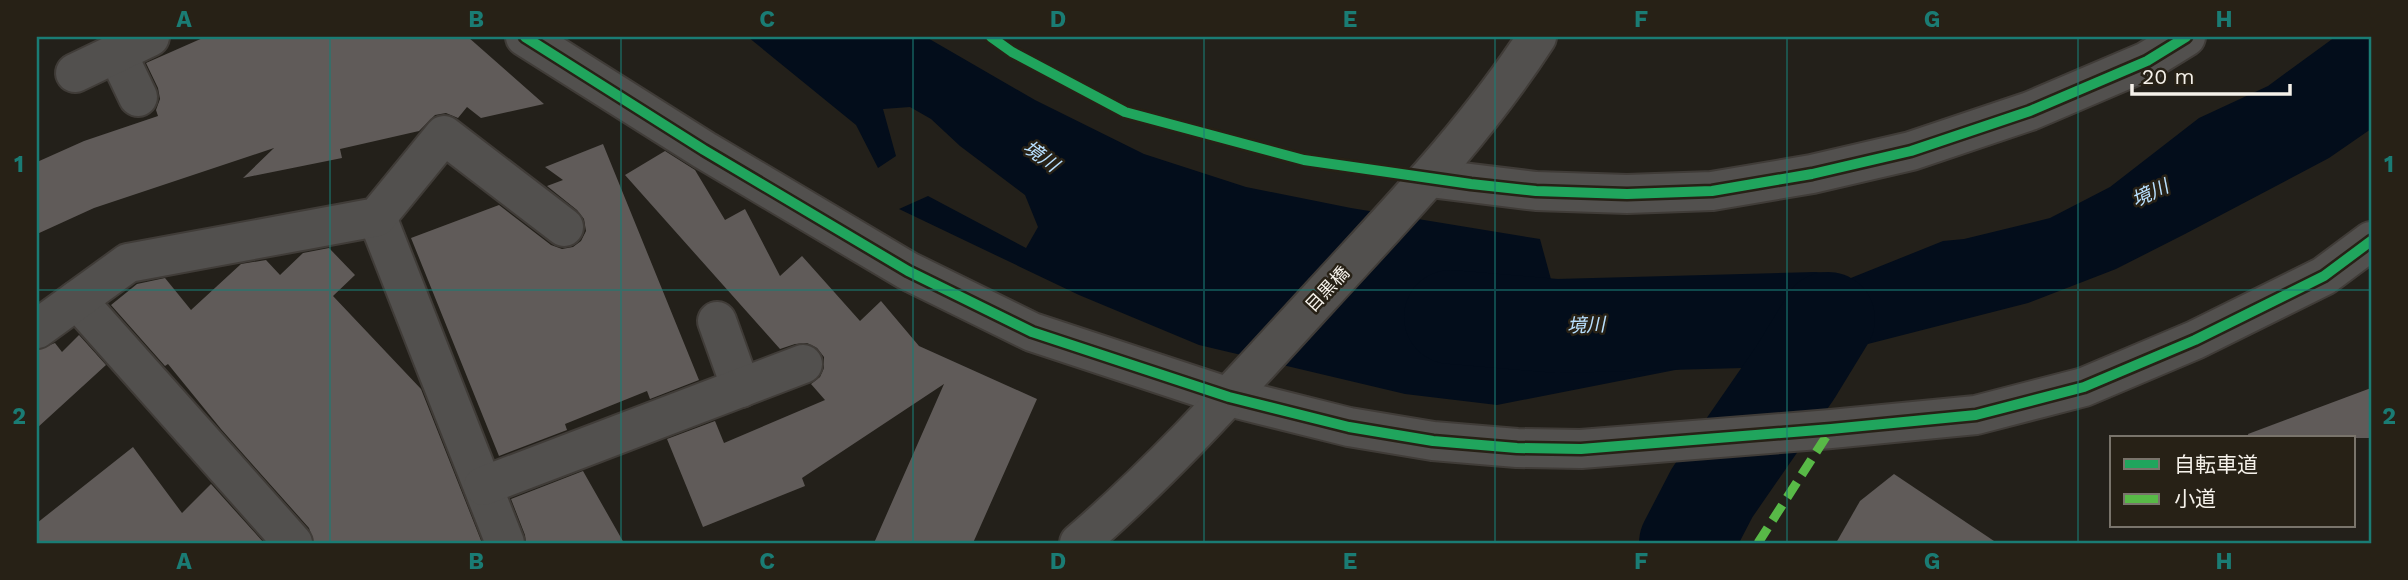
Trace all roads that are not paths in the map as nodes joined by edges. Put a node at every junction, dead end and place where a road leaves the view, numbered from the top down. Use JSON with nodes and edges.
{"nodes":[{"id":1,"x":525,"y":37,"type":"edge"},
{"id":2,"x":1537,"y":37,"type":"edge"},
{"id":3,"x":2186,"y":37,"type":"edge"},
{"id":4,"x":133,"y":45,"type":"edge"},
{"id":5,"x":75,"y":74,"type":"dead end"},
{"id":6,"x":138,"y":97,"type":"dead end"},
{"id":7,"x":1423,"y":185,"type":"junction"},
{"id":8,"x":377,"y":217,"type":"junction"},
{"id":9,"x":564,"y":228,"type":"dead end"},
{"id":10,"x":2371,"y":241,"type":"edge"},
{"id":11,"x":77,"y":300,"type":"junction"},
{"id":12,"x":717,"y":321,"type":"dead end"},
{"id":13,"x":37,"y":330,"type":"edge"},
{"id":14,"x":803,"y":364,"type":"dead end"},
{"id":15,"x":741,"y":388,"type":"junction"},
{"id":16,"x":1234,"y":392,"type":"junction"},
{"id":17,"x":483,"y":486,"type":"junction"},
{"id":18,"x":293,"y":543,"type":"edge"},
{"id":19,"x":505,"y":543,"type":"edge"},
{"id":20,"x":1079,"y":543,"type":"edge"}],
"edges":[{"from":1,"to":16,"type":"street"},
{"from":2,"to":7,"type":"street","name":"目黒橋"},
{"from":3,"to":7,"type":"street"},
{"from":4,"to":5,"type":"street"},
{"from":4,"to":6,"type":"street"},
{"from":7,"to":16,"type":"street","name":"目黒橋"},
{"from":8,"to":9,"type":"street"},
{"from":8,"to":11,"type":"street"},
{"from":8,"to":17,"type":"street"},
{"from":10,"to":16,"type":"street"},
{"from":11,"to":13,"type":"street"},
{"from":11,"to":18,"type":"street"},
{"from":12,"to":15,"type":"street"},
{"from":14,"to":15,"type":"street"},
{"from":15,"to":17,"type":"street"},
{"from":16,"to":20,"type":"street","name":"目黒橋"},
{"from":17,"to":19,"type":"street"}]}
